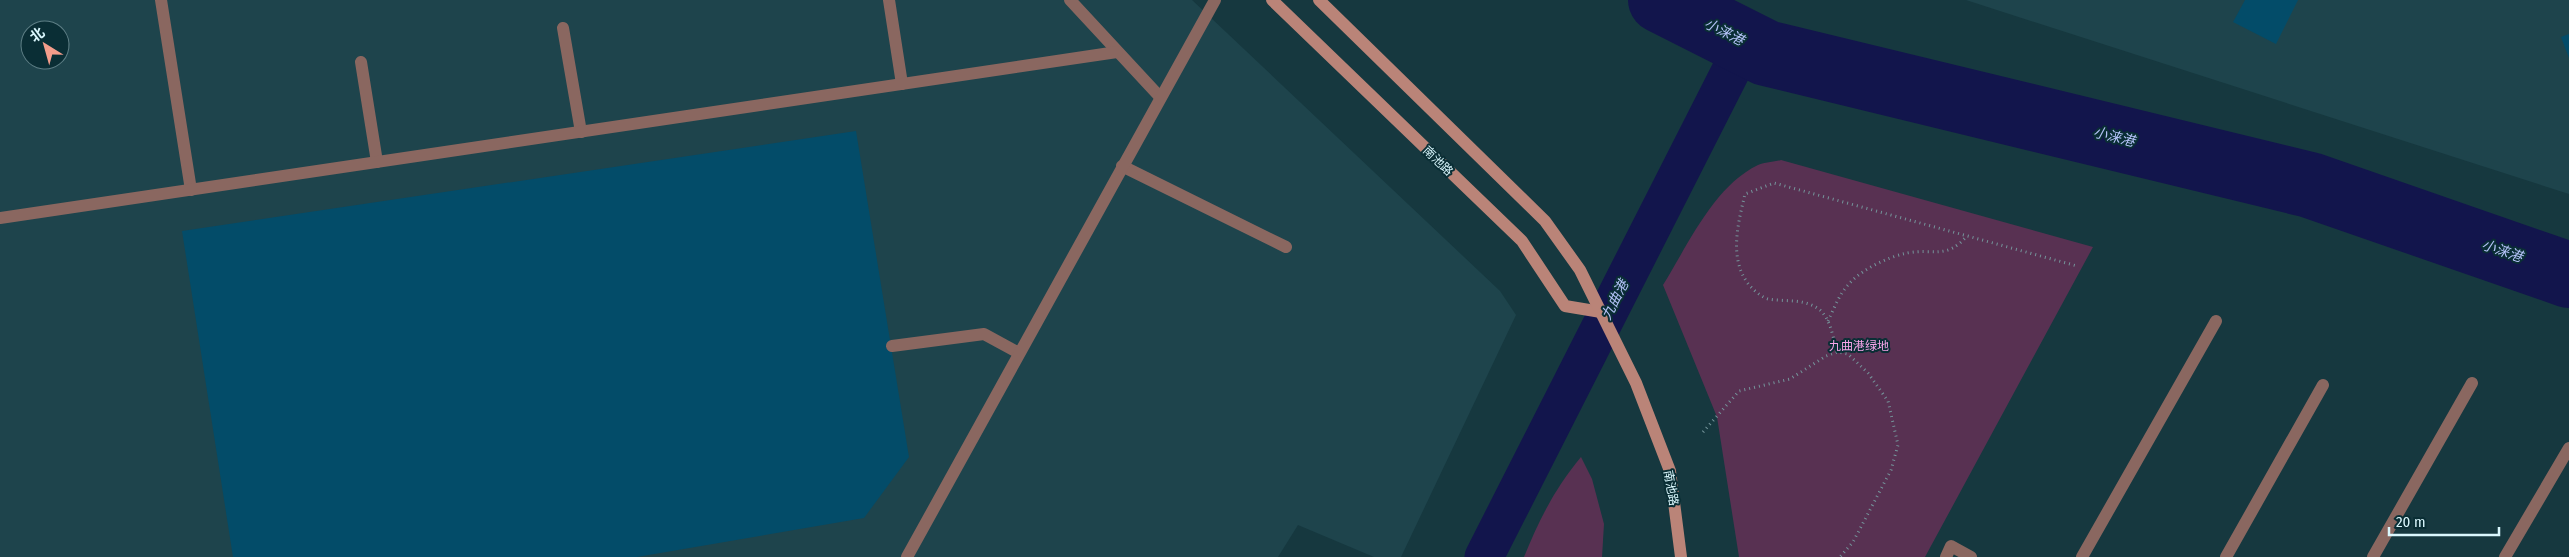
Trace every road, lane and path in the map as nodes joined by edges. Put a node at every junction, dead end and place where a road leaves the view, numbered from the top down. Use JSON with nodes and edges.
{"nodes":[{"id":1,"x":161,"y":0,"type":"edge"},
{"id":2,"x":889,"y":0,"type":"edge"},
{"id":3,"x":1070,"y":0,"type":"edge"},
{"id":4,"x":1215,"y":0,"type":"edge"},
{"id":5,"x":1272,"y":0,"type":"edge"},
{"id":6,"x":1319,"y":0,"type":"edge"},
{"id":7,"x":563,"y":28,"type":"dead end"},
{"id":8,"x":1117,"y":52,"type":"junction"},
{"id":9,"x":361,"y":62,"type":"dead end"},
{"id":10,"x":902,"y":84,"type":"junction"},
{"id":11,"x":1160,"y":97,"type":"junction"},
{"id":12,"x":581,"y":132,"type":"junction"},
{"id":13,"x":377,"y":162,"type":"junction"},
{"id":14,"x":1122,"y":166,"type":"junction"},
{"id":15,"x":191,"y":190,"type":"junction"},
{"id":16,"x":0,"y":218,"type":"edge"},
{"id":17,"x":1967,"y":236,"type":"junction"},
{"id":18,"x":1286,"y":247,"type":"dead end"},
{"id":19,"x":2077,"y":266,"type":"dead end"},
{"id":20,"x":1601,"y":312,"type":"junction"},
{"id":21,"x":1828,"y":321,"type":"junction"},
{"id":22,"x":2216,"y":321,"type":"dead end"},
{"id":23,"x":892,"y":346,"type":"dead end"},
{"id":24,"x":1837,"y":352,"type":"junction"},
{"id":25,"x":1019,"y":353,"type":"junction"},
{"id":26,"x":2472,"y":383,"type":"dead end"},
{"id":27,"x":2323,"y":385,"type":"dead end"},
{"id":28,"x":1703,"y":432,"type":"dead end"},
{"id":29,"x":2569,"y":448,"type":"edge"},
{"id":30,"x":906,"y":557,"type":"edge"},
{"id":31,"x":1681,"y":557,"type":"edge"},
{"id":32,"x":1840,"y":557,"type":"edge"},
{"id":33,"x":1946,"y":557,"type":"edge"},
{"id":34,"x":1971,"y":557,"type":"edge"},
{"id":35,"x":2082,"y":557,"type":"edge"},
{"id":36,"x":2226,"y":557,"type":"edge"},
{"id":37,"x":2373,"y":557,"type":"edge"},
{"id":38,"x":2505,"y":557,"type":"edge"}],
"edges":[{"from":1,"to":15,"type":"lane"},
{"from":2,"to":10,"type":"lane"},
{"from":3,"to":8,"type":"lane"},
{"from":4,"to":11,"type":"lane"},
{"from":5,"to":20,"type":"street","name":"南池路"},
{"from":6,"to":20,"type":"street","name":"南池路"},
{"from":7,"to":12,"type":"lane"},
{"from":8,"to":10,"type":"lane"},
{"from":8,"to":11,"type":"lane"},
{"from":9,"to":13,"type":"lane"},
{"from":10,"to":12,"type":"lane"},
{"from":11,"to":14,"type":"lane"},
{"from":12,"to":13,"type":"lane"},
{"from":13,"to":15,"type":"lane"},
{"from":14,"to":18,"type":"lane"},
{"from":14,"to":25,"type":"lane"},
{"from":15,"to":16,"type":"lane"},
{"from":17,"to":19,"type":"path"},
{"from":17,"to":21,"type":"path"},
{"from":17,"to":21,"type":"path"},
{"from":20,"to":31,"type":"street","name":"南池路"},
{"from":21,"to":24,"type":"path"},
{"from":22,"to":35,"type":"lane"},
{"from":23,"to":25,"type":"lane"},
{"from":24,"to":28,"type":"path"},
{"from":24,"to":32,"type":"path"},
{"from":25,"to":30,"type":"lane"},
{"from":26,"to":37,"type":"lane"},
{"from":27,"to":36,"type":"lane"},
{"from":29,"to":38,"type":"lane"},
{"from":33,"to":34,"type":"lane"}]}
